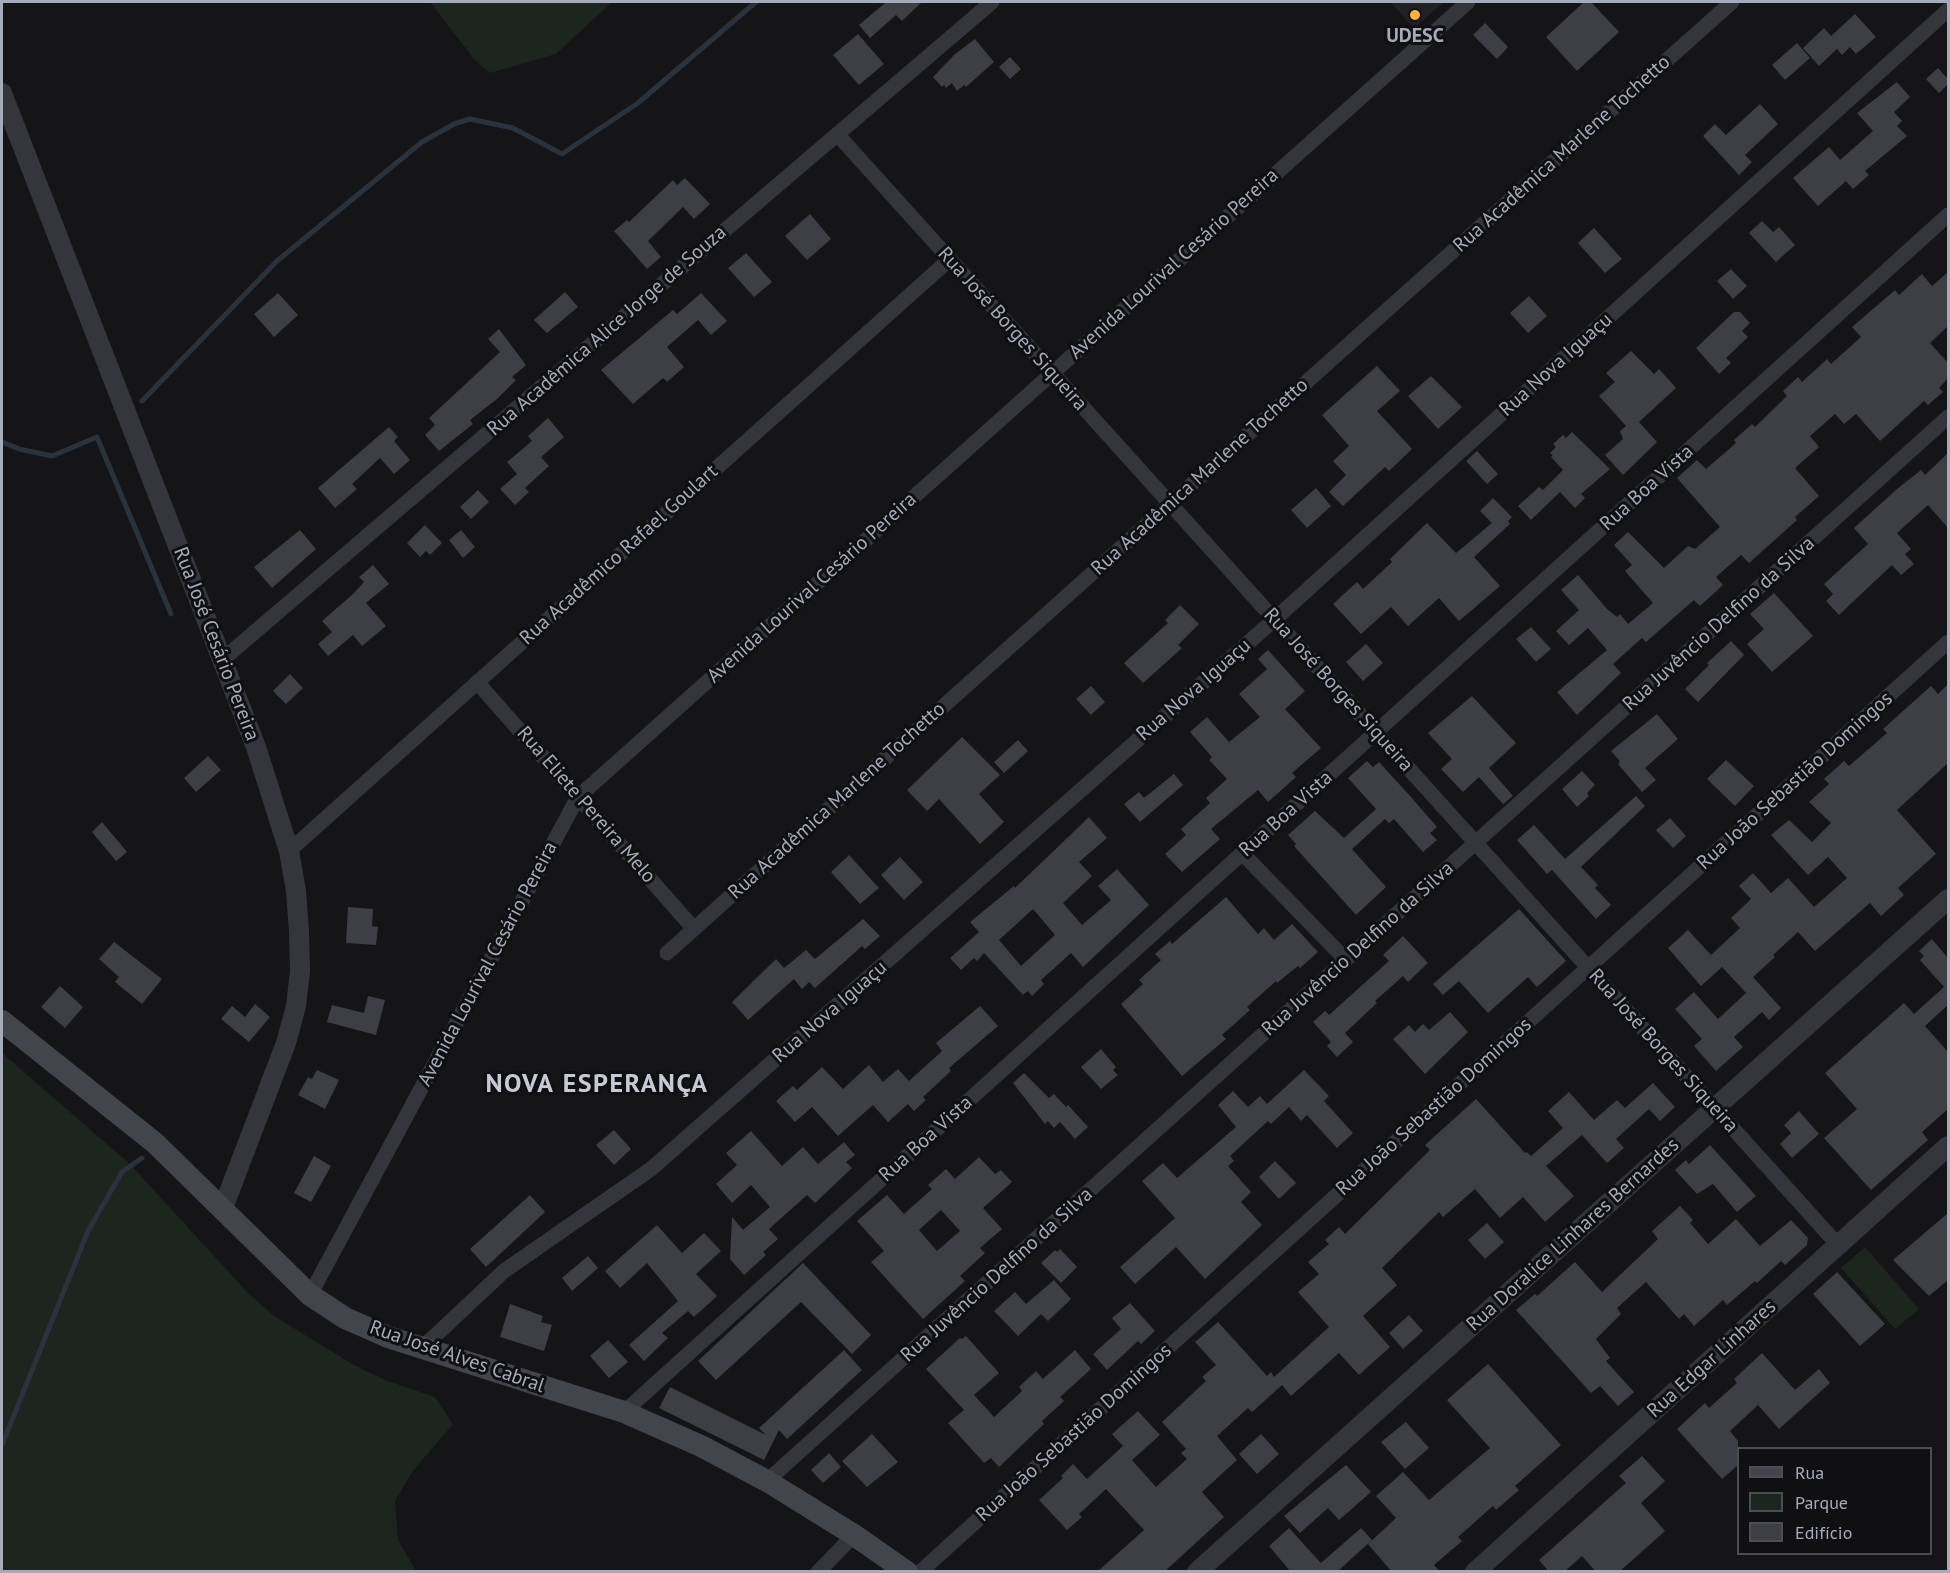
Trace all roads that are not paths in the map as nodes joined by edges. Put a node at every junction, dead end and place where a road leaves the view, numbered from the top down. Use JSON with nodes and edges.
{"nodes":[{"id":1,"x":993,"y":2,"type":"edge"},
{"id":2,"x":1468,"y":2,"type":"edge"},
{"id":3,"x":1732,"y":2,"type":"edge"},
{"id":4,"x":1948,"y":10,"type":"edge"},
{"id":5,"x":2,"y":93,"type":"edge"},
{"id":6,"x":837,"y":134,"type":"junction"},
{"id":7,"x":1948,"y":215,"type":"edge"},
{"id":8,"x":950,"y":259,"type":"junction"},
{"id":9,"x":1052,"y":373,"type":"junction"},
{"id":10,"x":1948,"y":417,"type":"edge"},
{"id":11,"x":1170,"y":504,"type":"junction"},
{"id":12,"x":1275,"y":620,"type":"junction"},
{"id":13,"x":1948,"y":642,"type":"edge"},
{"id":14,"x":222,"y":660,"type":"junction"},
{"id":15,"x":477,"y":682,"type":"junction"},
{"id":16,"x":1376,"y":732,"type":"junction"},
{"id":17,"x":578,"y":797,"type":"junction"},
{"id":18,"x":1476,"y":843,"type":"junction"},
{"id":19,"x":289,"y":851,"type":"junction"},
{"id":20,"x":1242,"y":853,"type":"junction"},
{"id":21,"x":1948,"y":899,"type":"edge"},
{"id":22,"x":694,"y":929,"type":"junction"},
{"id":23,"x":667,"y":953,"type":"dead end"},
{"id":24,"x":1346,"y":960,"type":"junction"},
{"id":25,"x":1588,"y":968,"type":"junction"},
{"id":26,"x":2,"y":1022,"type":"edge"},
{"id":27,"x":1715,"y":1108,"type":"junction"},
{"id":28,"x":1948,"y":1146,"type":"edge"},
{"id":29,"x":223,"y":1208,"type":"junction"},
{"id":30,"x":1838,"y":1245,"type":"junction"},
{"id":31,"x":310,"y":1295,"type":"junction"},
{"id":32,"x":422,"y":1348,"type":"junction"},
{"id":33,"x":624,"y":1412,"type":"junction"},
{"id":34,"x":767,"y":1482,"type":"junction"},
{"id":35,"x":854,"y":1534,"type":"junction"},
{"id":36,"x":818,"y":1572,"type":"edge"},
{"id":37,"x":907,"y":1572,"type":"edge"},
{"id":38,"x":920,"y":1572,"type":"edge"},
{"id":39,"x":1197,"y":1572,"type":"edge"},
{"id":40,"x":1475,"y":1572,"type":"edge"}],
"edges":[{"from":1,"to":6,"type":"street","name":"Rua Acadêmica Alice Jorge de Souza"},
{"from":2,"to":9,"type":"street","name":"Avenida Lourival Cesário Pereira"},
{"from":3,"to":11,"type":"street","name":"Rua Acadêmica Marlene Tochetto"},
{"from":4,"to":12,"type":"street","name":"Rua Nova Iguaçu"},
{"from":5,"to":14,"type":"street","name":"Rua José Cesário Pereira"},
{"from":6,"to":8,"type":"street","name":"Rua José Borges Siqueira"},
{"from":6,"to":14,"type":"street","name":"Rua Acadêmica Alice Jorge de Souza"},
{"from":7,"to":16,"type":"street","name":"Rua Boa Vista"},
{"from":8,"to":9,"type":"street","name":"Rua José Borges Siqueira"},
{"from":8,"to":15,"type":"street","name":"Rua Acadêmico Rafael Goulart"},
{"from":9,"to":11,"type":"street","name":"Rua José Borges Siqueira"},
{"from":9,"to":17,"type":"street","name":"Avenida Lourival Cesário Pereira"},
{"from":10,"to":18,"type":"street","name":"Rua Juvêncio Delfino da Silva"},
{"from":11,"to":12,"type":"street","name":"Rua José Borges Siqueira"},
{"from":11,"to":22,"type":"street","name":"Rua Acadêmica Marlene Tochetto"},
{"from":12,"to":16,"type":"street","name":"Rua José Borges Siqueira"},
{"from":12,"to":32,"type":"street","name":"Rua Nova Iguaçu"},
{"from":13,"to":25,"type":"street","name":"Rua João Sebastião Domingos"},
{"from":14,"to":19,"type":"street","name":"Rua José Cesário Pereira"},
{"from":15,"to":17,"type":"street","name":"Rua Eliete Pereira Melo"},
{"from":15,"to":19,"type":"street","name":"Rua Acadêmico Rafael Goulart"},
{"from":16,"to":18,"type":"street","name":"Rua José Borges Siqueira"},
{"from":16,"to":20,"type":"street","name":"Rua Boa Vista"},
{"from":17,"to":22,"type":"street","name":"Rua Eliete Pereira Melo"},
{"from":17,"to":31,"type":"street","name":"Avenida Lourival Cesário Pereira"},
{"from":18,"to":24,"type":"street","name":"Rua Juvêncio Delfino da Silva"},
{"from":18,"to":25,"type":"street","name":"Rua José Borges Siqueira"},
{"from":19,"to":29,"type":"street","name":"Rua José Cesário Pereira"},
{"from":20,"to":24,"type":"street"},
{"from":20,"to":33,"type":"street","name":"Rua Boa Vista"},
{"from":21,"to":27,"type":"street","name":"Rua Doralice Linhares Bernardes"},
{"from":22,"to":23,"type":"street","name":"Rua Acadêmica Marlene Tochetto"},
{"from":24,"to":34,"type":"street","name":"Rua Juvêncio Delfino da Silva"},
{"from":25,"to":27,"type":"street","name":"Rua José Borges Siqueira"},
{"from":25,"to":38,"type":"street","name":"Rua João Sebastião Domingos"},
{"from":26,"to":29,"type":"main road","name":"Rua José Alves Cabral"},
{"from":27,"to":30,"type":"street","name":"Rua José Borges Siqueira"},
{"from":27,"to":39,"type":"street","name":"Rua Doralice Linhares Bernardes"},
{"from":28,"to":30,"type":"street","name":"Rua Edgar Linhares"},
{"from":29,"to":31,"type":"main road","name":"Rua José Alves Cabral"},
{"from":30,"to":40,"type":"street","name":"Rua Edgar Linhares"},
{"from":31,"to":32,"type":"main road","name":"Rua José Alves Cabral"},
{"from":32,"to":33,"type":"main road","name":"Rua José Alves Cabral"},
{"from":33,"to":34,"type":"main road","name":"Rua José Alves Cabral"},
{"from":34,"to":35,"type":"main road","name":"Rua José Alves Cabral"},
{"from":35,"to":36,"type":"street"},
{"from":35,"to":37,"type":"main road","name":"Rua José Alves Cabral"}]}
